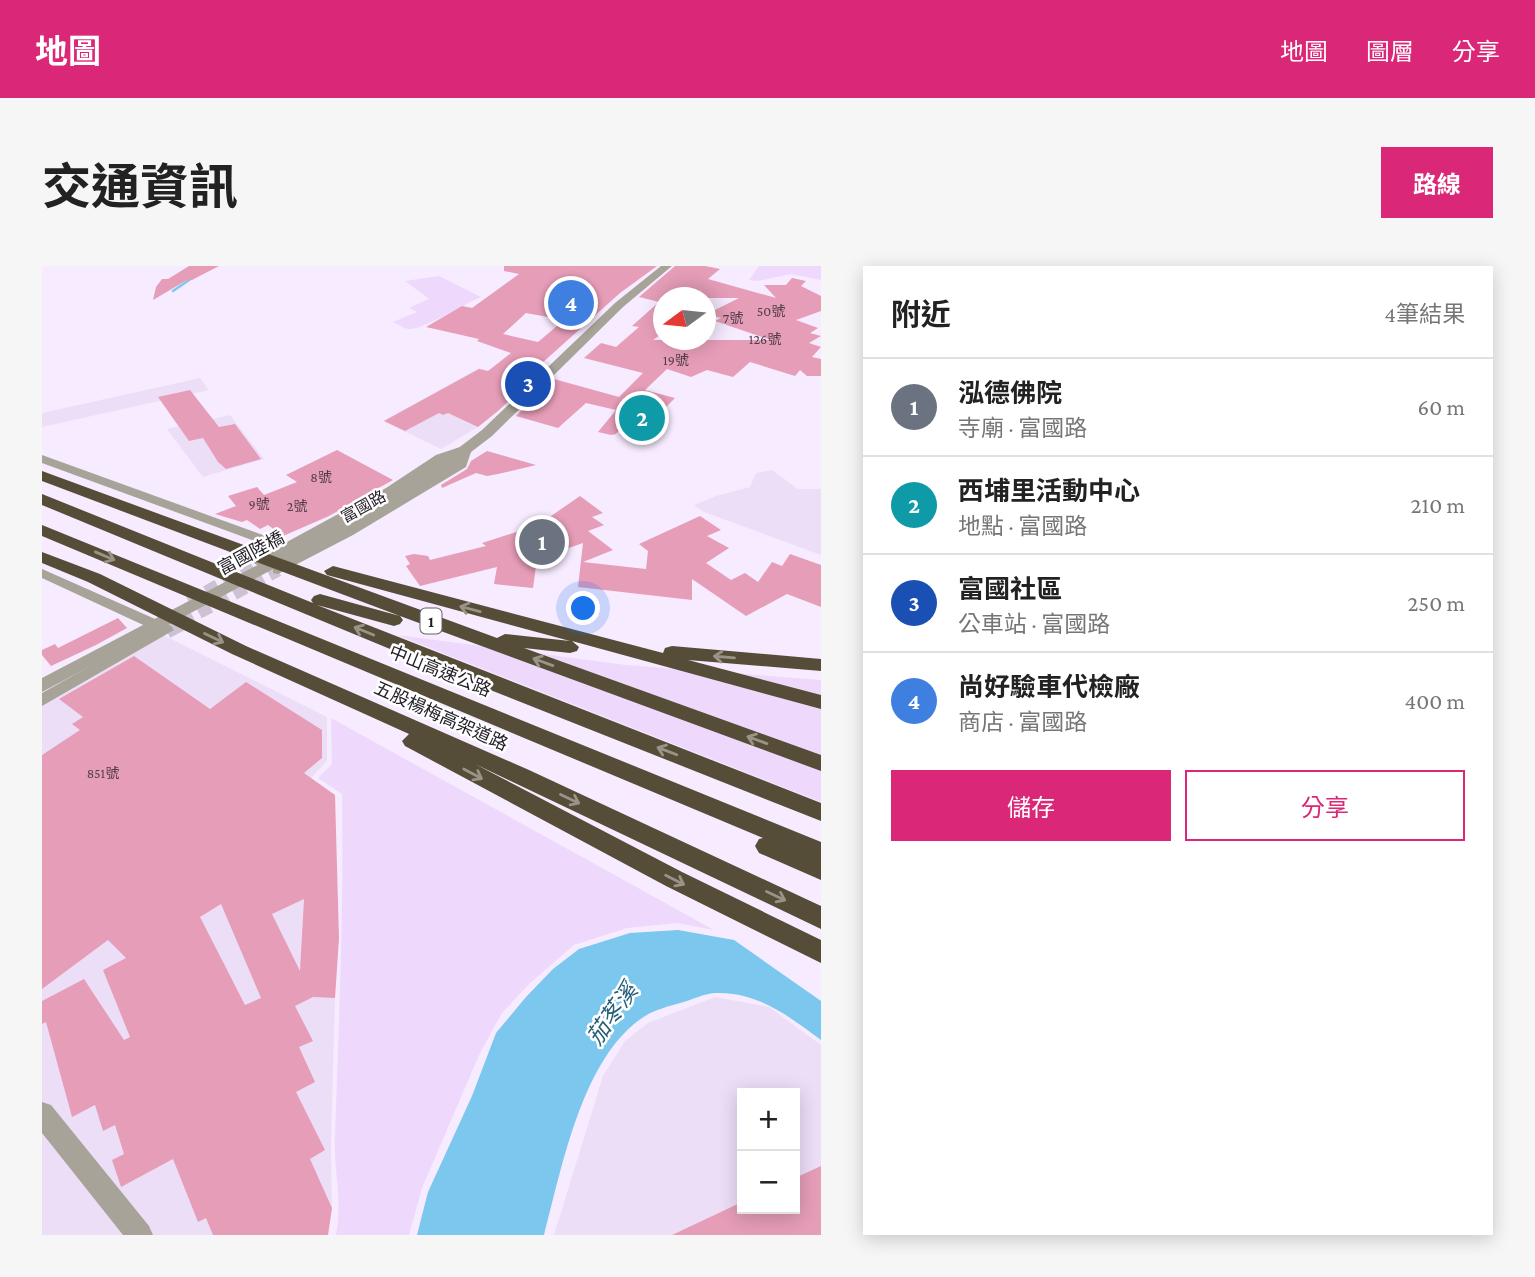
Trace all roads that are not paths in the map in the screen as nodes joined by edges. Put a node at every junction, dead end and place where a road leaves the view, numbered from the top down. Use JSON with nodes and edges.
{"nodes":[{"id":1,"x":667,"y":266,"type":"edge"},
{"id":2,"x":466,"y":449,"type":"junction"},
{"id":3,"x":42,"y":459,"type":"edge"},
{"id":4,"x":42,"y":465,"type":"edge"},
{"id":5,"x":42,"y":476,"type":"edge"},
{"id":6,"x":42,"y":499,"type":"edge"},
{"id":7,"x":381,"y":506,"type":"joint"},
{"id":8,"x":42,"y":530,"type":"edge"},
{"id":9,"x":287,"y":548,"type":"junction"},
{"id":10,"x":306,"y":556,"type":"junction"},
{"id":11,"x":42,"y":557,"type":"edge"},
{"id":12,"x":259,"y":562,"type":"tunnel mouth"},
{"id":13,"x":217,"y":570,"type":"junction"},
{"id":14,"x":278,"y":570,"type":"tunnel mouth"},
{"id":15,"x":42,"y":573,"type":"edge"},
{"id":16,"x":272,"y":627,"type":"junction"},
{"id":17,"x":152,"y":629,"type":"junction"},
{"id":18,"x":239,"y":650,"type":"junction"},
{"id":19,"x":821,"y":667,"type":"edge"},
{"id":20,"x":42,"y":679,"type":"edge"},
{"id":21,"x":42,"y":687,"type":"edge"},
{"id":22,"x":42,"y":700,"type":"edge"},
{"id":23,"x":821,"y":702,"type":"edge"},
{"id":24,"x":821,"y":763,"type":"edge"},
{"id":25,"x":821,"y":813,"type":"edge"},
{"id":26,"x":821,"y":852,"type":"edge"},
{"id":27,"x":821,"y":870,"type":"edge"},
{"id":28,"x":821,"y":918,"type":"edge"},
{"id":29,"x":821,"y":952,"type":"edge"},
{"id":30,"x":42,"y":1114,"type":"edge"},
{"id":31,"x":140,"y":1235,"type":"edge"}],
"edges":[{"from":1,"to":2,"type":"street","name":"富國路"},
{"from":2,"to":7,"type":"street","name":"富國路"},
{"from":2,"to":9,"type":"street","name":"富國路"},
{"from":2,"to":10,"type":"street","name":"富國路"},
{"from":3,"to":9,"type":"street"},
{"from":23,"to":4,"type":"highway","one_way":true},
{"from":24,"to":5,"type":"highway","number":"1","one_way":true},
{"from":6,"to":13,"type":"highway","name":"中山高速公路","number":"1"},
{"from":7,"to":17,"type":"street","name":"富國陸橋"},
{"from":8,"to":16,"type":"highway","name":"中山高速公路","one_way":true},
{"from":9,"to":10,"type":"street"},
{"from":9,"to":12,"type":"street","name":"富國路"},
{"from":10,"to":14,"type":"street","name":"富國路"},
{"from":11,"to":18,"type":"highway","name":"五股楊梅高架道路","one_way":true},
{"from":19,"to":13,"type":"highway","one_way":true},
{"from":25,"to":13,"type":"highway","name":"中山高速公路","number":"1","one_way":true},
{"from":15,"to":17,"type":"street"},
{"from":16,"to":26,"type":"highway","name":"中山高速公路"},
{"from":16,"to":27,"type":"highway"},
{"from":17,"to":20,"type":"street"},
{"from":17,"to":21,"type":"street"},
{"from":17,"to":22,"type":"street"},
{"from":18,"to":28,"type":"highway","name":"五股楊梅高架道路","one_way":true},
{"from":18,"to":29,"type":"highway","one_way":true},
{"from":30,"to":31,"type":"street"}]}
